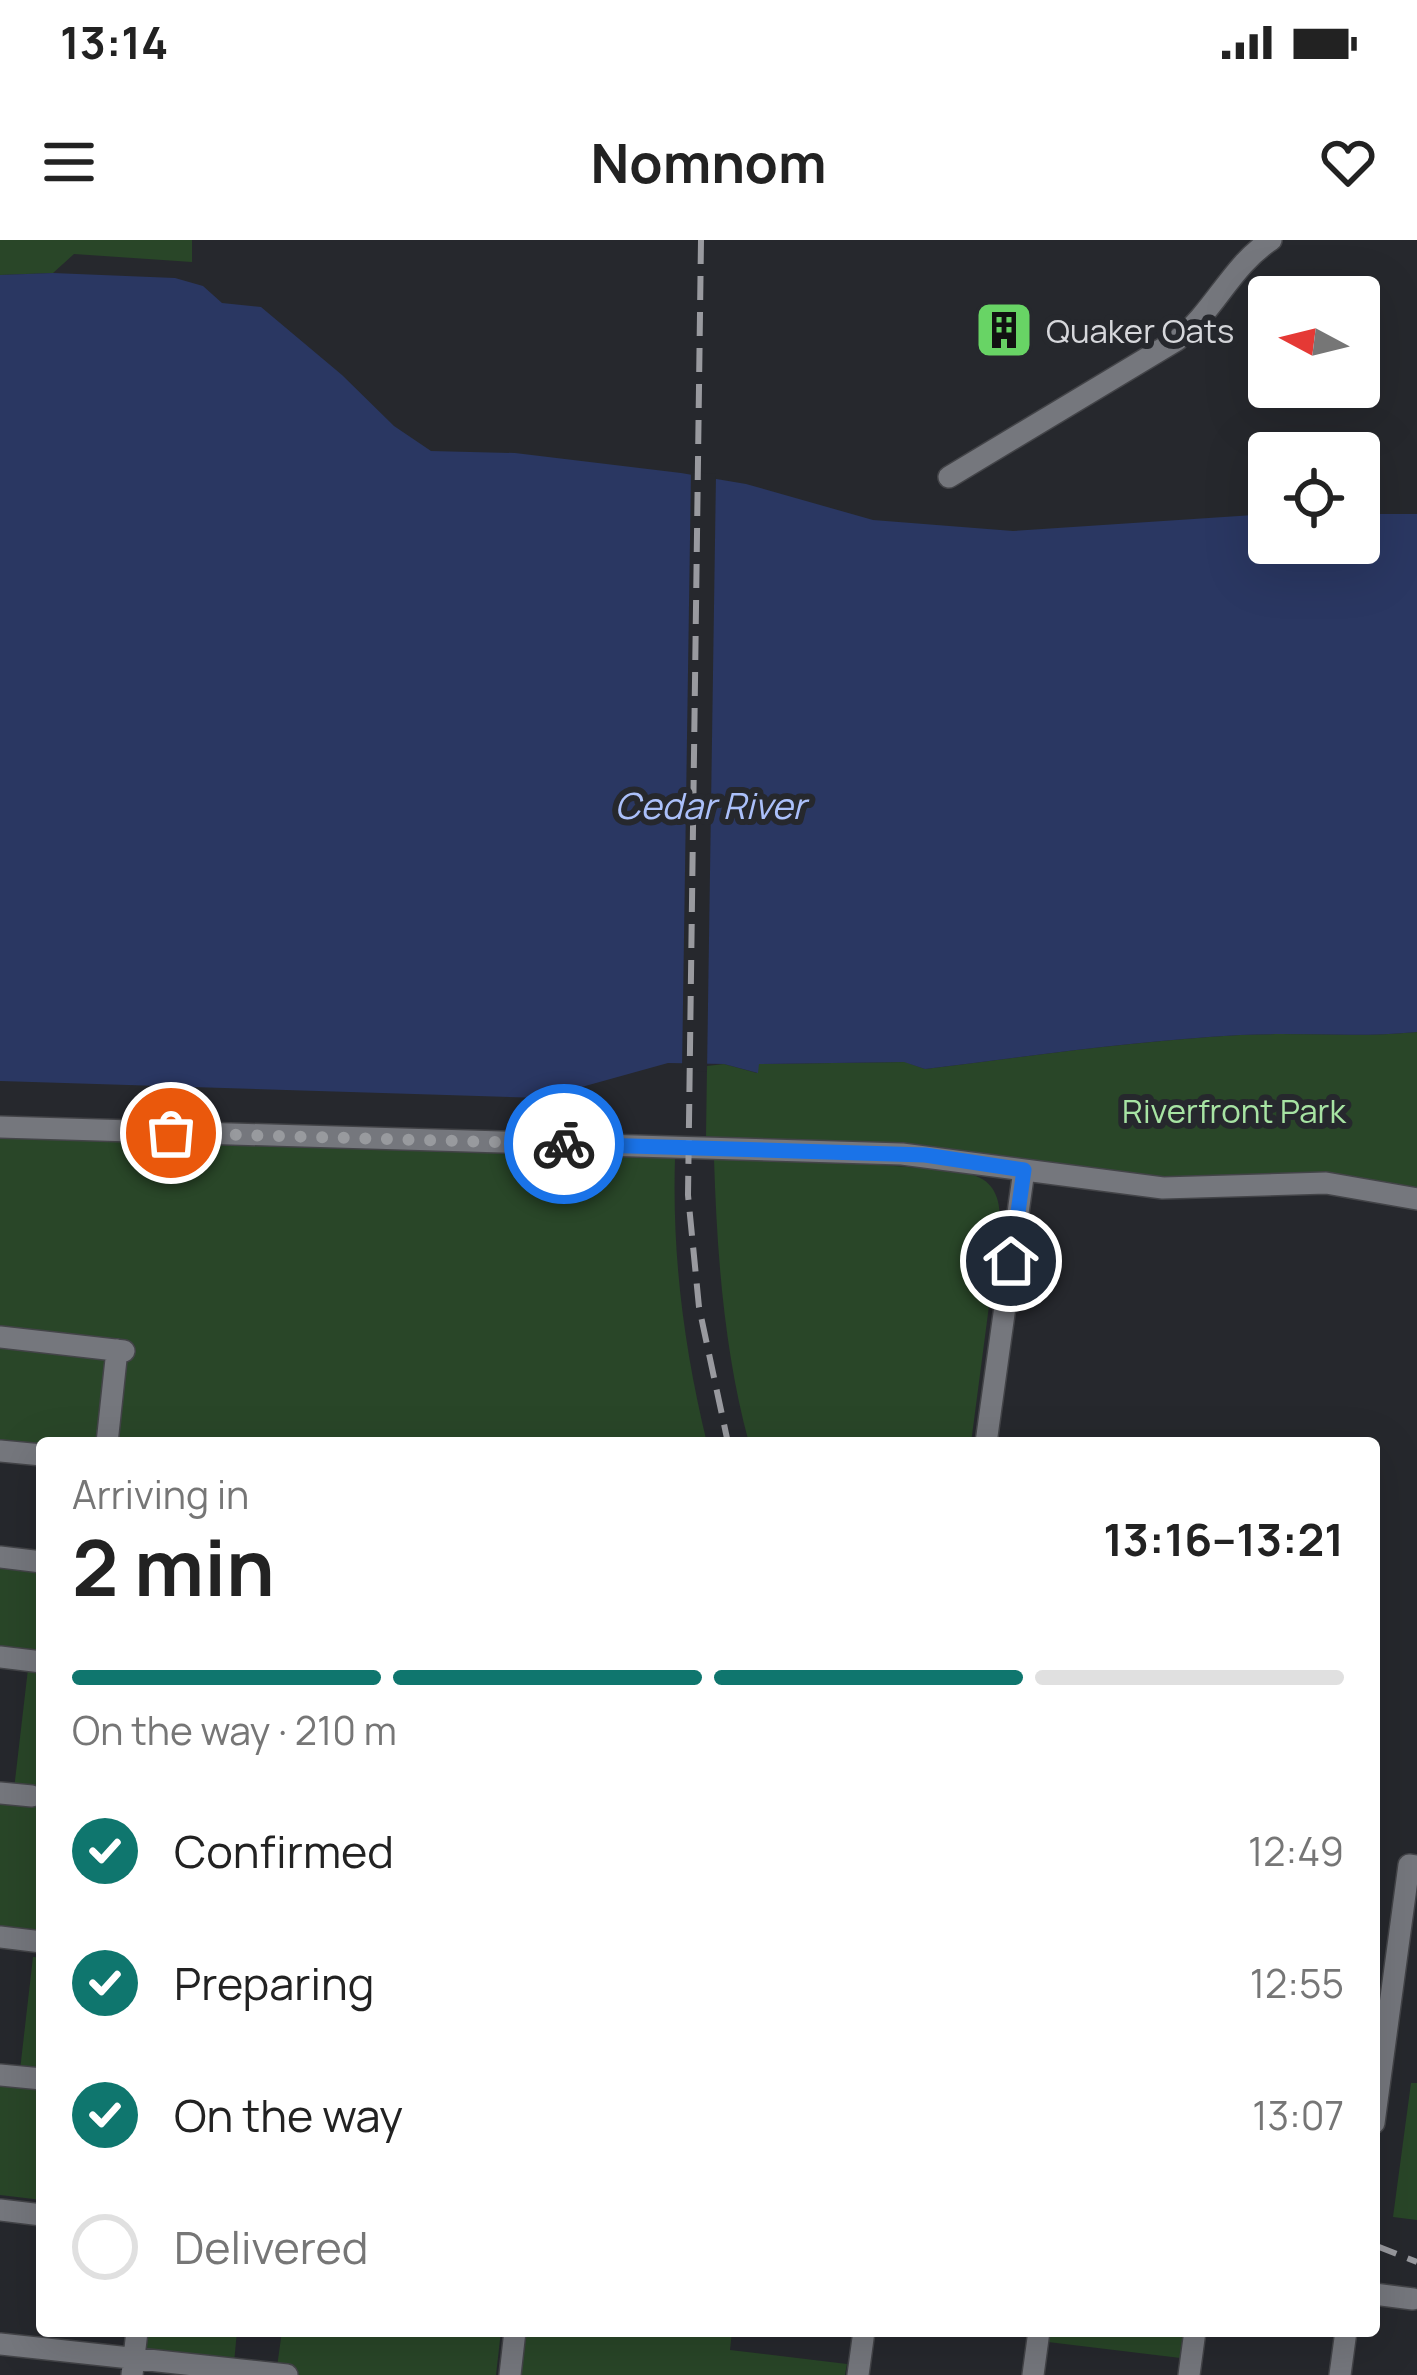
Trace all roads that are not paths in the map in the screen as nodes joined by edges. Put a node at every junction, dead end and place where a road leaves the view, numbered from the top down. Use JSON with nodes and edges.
{"nodes":[{"id":1,"x":1271,"y":240,"type":"edge"},
{"id":2,"x":949,"y":477,"type":"dead end"},
{"id":3,"x":0,"y":1127,"type":"edge"},
{"id":4,"x":1024,"y":1170,"type":"junction"},
{"id":5,"x":1417,"y":1199,"type":"edge"},
{"id":6,"x":0,"y":1337,"type":"edge"},
{"id":7,"x":108,"y":1437,"type":"edge"},
{"id":8,"x":987,"y":1437,"type":"edge"},
{"id":9,"x":0,"y":1451,"type":"edge"},
{"id":10,"x":36,"y":1454,"type":"edge"},
{"id":11,"x":0,"y":1557,"type":"edge"},
{"id":12,"x":36,"y":1561,"type":"edge"},
{"id":13,"x":0,"y":1657,"type":"edge"},
{"id":14,"x":36,"y":1661,"type":"edge"},
{"id":15,"x":0,"y":1792,"type":"edge"},
{"id":16,"x":32,"y":1796,"type":"dead end"},
{"id":17,"x":1413,"y":1866,"type":"edge"},
{"id":18,"x":0,"y":1937,"type":"edge"},
{"id":19,"x":36,"y":1941,"type":"edge"},
{"id":20,"x":0,"y":2075,"type":"edge"},
{"id":21,"x":36,"y":2078,"type":"edge"},
{"id":22,"x":1380,"y":2083,"type":"edge"},
{"id":23,"x":0,"y":2210,"type":"edge"},
{"id":24,"x":36,"y":2214,"type":"edge"},
{"id":25,"x":1380,"y":2295,"type":"edge"},
{"id":26,"x":1413,"y":2299,"type":"dead end"},
{"id":27,"x":136,"y":2337,"type":"edge"},
{"id":28,"x":514,"y":2337,"type":"edge"},
{"id":29,"x":863,"y":2337,"type":"edge"},
{"id":30,"x":1038,"y":2337,"type":"edge"},
{"id":31,"x":1194,"y":2337,"type":"edge"},
{"id":32,"x":1345,"y":2337,"type":"edge"},
{"id":33,"x":0,"y":2344,"type":"edge"},
{"id":34,"x":133,"y":2367,"type":"edge"},
{"id":35,"x":287,"y":2375,"type":"edge"},
{"id":36,"x":510,"y":2375,"type":"edge"},
{"id":37,"x":858,"y":2375,"type":"edge"},
{"id":38,"x":1033,"y":2375,"type":"edge"},
{"id":39,"x":1189,"y":2375,"type":"edge"},
{"id":40,"x":1340,"y":2375,"type":"edge"}],
"edges":[{"from":1,"to":2,"type":"street"},
{"from":3,"to":4,"type":"street"},
{"from":4,"to":5,"type":"street"},
{"from":4,"to":8,"type":"street"},
{"from":6,"to":7,"type":"street"},
{"from":9,"to":10,"type":"street"},
{"from":11,"to":12,"type":"street"},
{"from":13,"to":14,"type":"street"},
{"from":15,"to":16,"type":"street"},
{"from":17,"to":22,"type":"street"},
{"from":18,"to":19,"type":"street"},
{"from":20,"to":21,"type":"street"},
{"from":23,"to":24,"type":"street"},
{"from":25,"to":26,"type":"street"},
{"from":27,"to":34,"type":"street"},
{"from":28,"to":36,"type":"street"},
{"from":29,"to":37,"type":"street"},
{"from":30,"to":38,"type":"street"},
{"from":31,"to":39,"type":"street"},
{"from":32,"to":40,"type":"street"},
{"from":33,"to":34,"type":"street"},
{"from":34,"to":35,"type":"street"}]}
